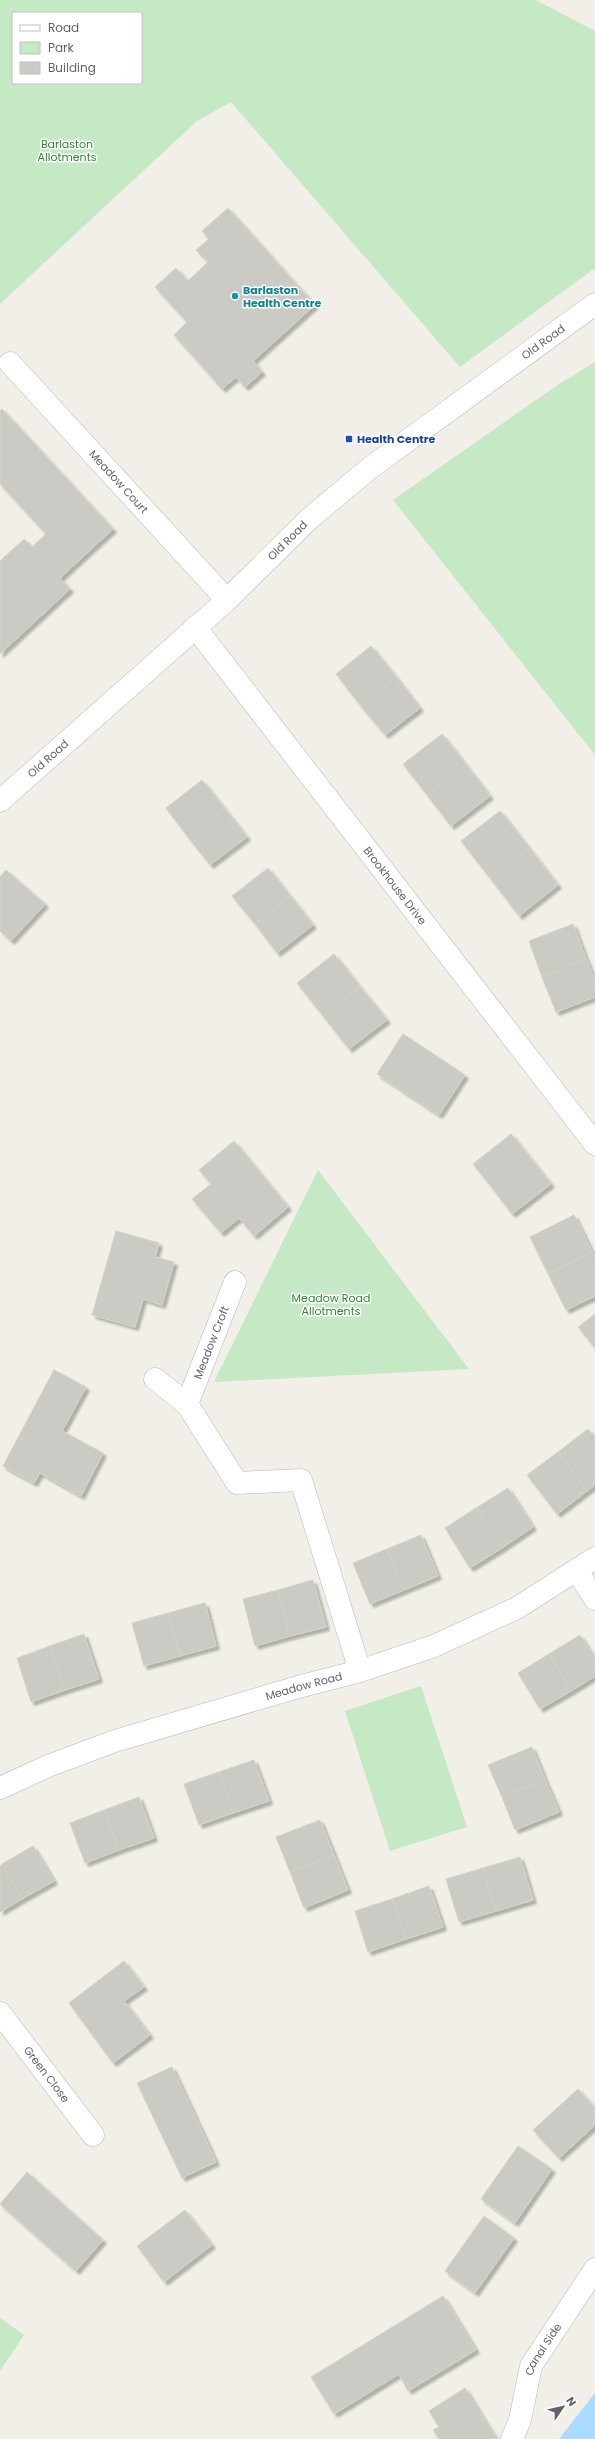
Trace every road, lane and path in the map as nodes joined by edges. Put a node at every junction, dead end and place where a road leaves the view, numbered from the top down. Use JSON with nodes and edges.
{"nodes":[{"id":1,"x":595,"y":304,"type":"edge"},
{"id":2,"x":10,"y":363,"type":"dead end"},
{"id":3,"x":227,"y":600,"type":"junction"},
{"id":4,"x":195,"y":628,"type":"junction"},
{"id":5,"x":0,"y":801,"type":"edge"},
{"id":6,"x":595,"y":1144,"type":"edge"},
{"id":7,"x":235,"y":1282,"type":"dead end"},
{"id":8,"x":155,"y":1379,"type":"dead end"},
{"id":9,"x":187,"y":1404,"type":"junction"},
{"id":10,"x":595,"y":1558,"type":"edge"},
{"id":11,"x":577,"y":1571,"type":"junction"},
{"id":12,"x":595,"y":1599,"type":"edge"},
{"id":13,"x":360,"y":1671,"type":"junction"},
{"id":14,"x":0,"y":1788,"type":"edge"},
{"id":15,"x":0,"y":2013,"type":"edge"},
{"id":16,"x":93,"y":2135,"type":"dead end"},
{"id":17,"x":595,"y":2269,"type":"edge"},
{"id":18,"x":512,"y":2439,"type":"edge"}],
"edges":[{"from":1,"to":3,"type":"street","name":"Old Road"},
{"from":2,"to":3,"type":"street","name":"Meadow Court"},
{"from":3,"to":4,"type":"street","name":"Old Road"},
{"from":4,"to":5,"type":"street","name":"Old Road"},
{"from":4,"to":6,"type":"street","name":"Brookhouse Drive"},
{"from":7,"to":9,"type":"street","name":"Meadow Croft"},
{"from":8,"to":9,"type":"street"},
{"from":9,"to":13,"type":"street"},
{"from":10,"to":11,"type":"street","name":"Meadow Road"},
{"from":11,"to":12,"type":"street"},
{"from":11,"to":13,"type":"street","name":"Meadow Road"},
{"from":13,"to":14,"type":"street","name":"Meadow Road"},
{"from":15,"to":16,"type":"street","name":"Green Close"},
{"from":17,"to":18,"type":"street","name":"Canal Side"}]}
